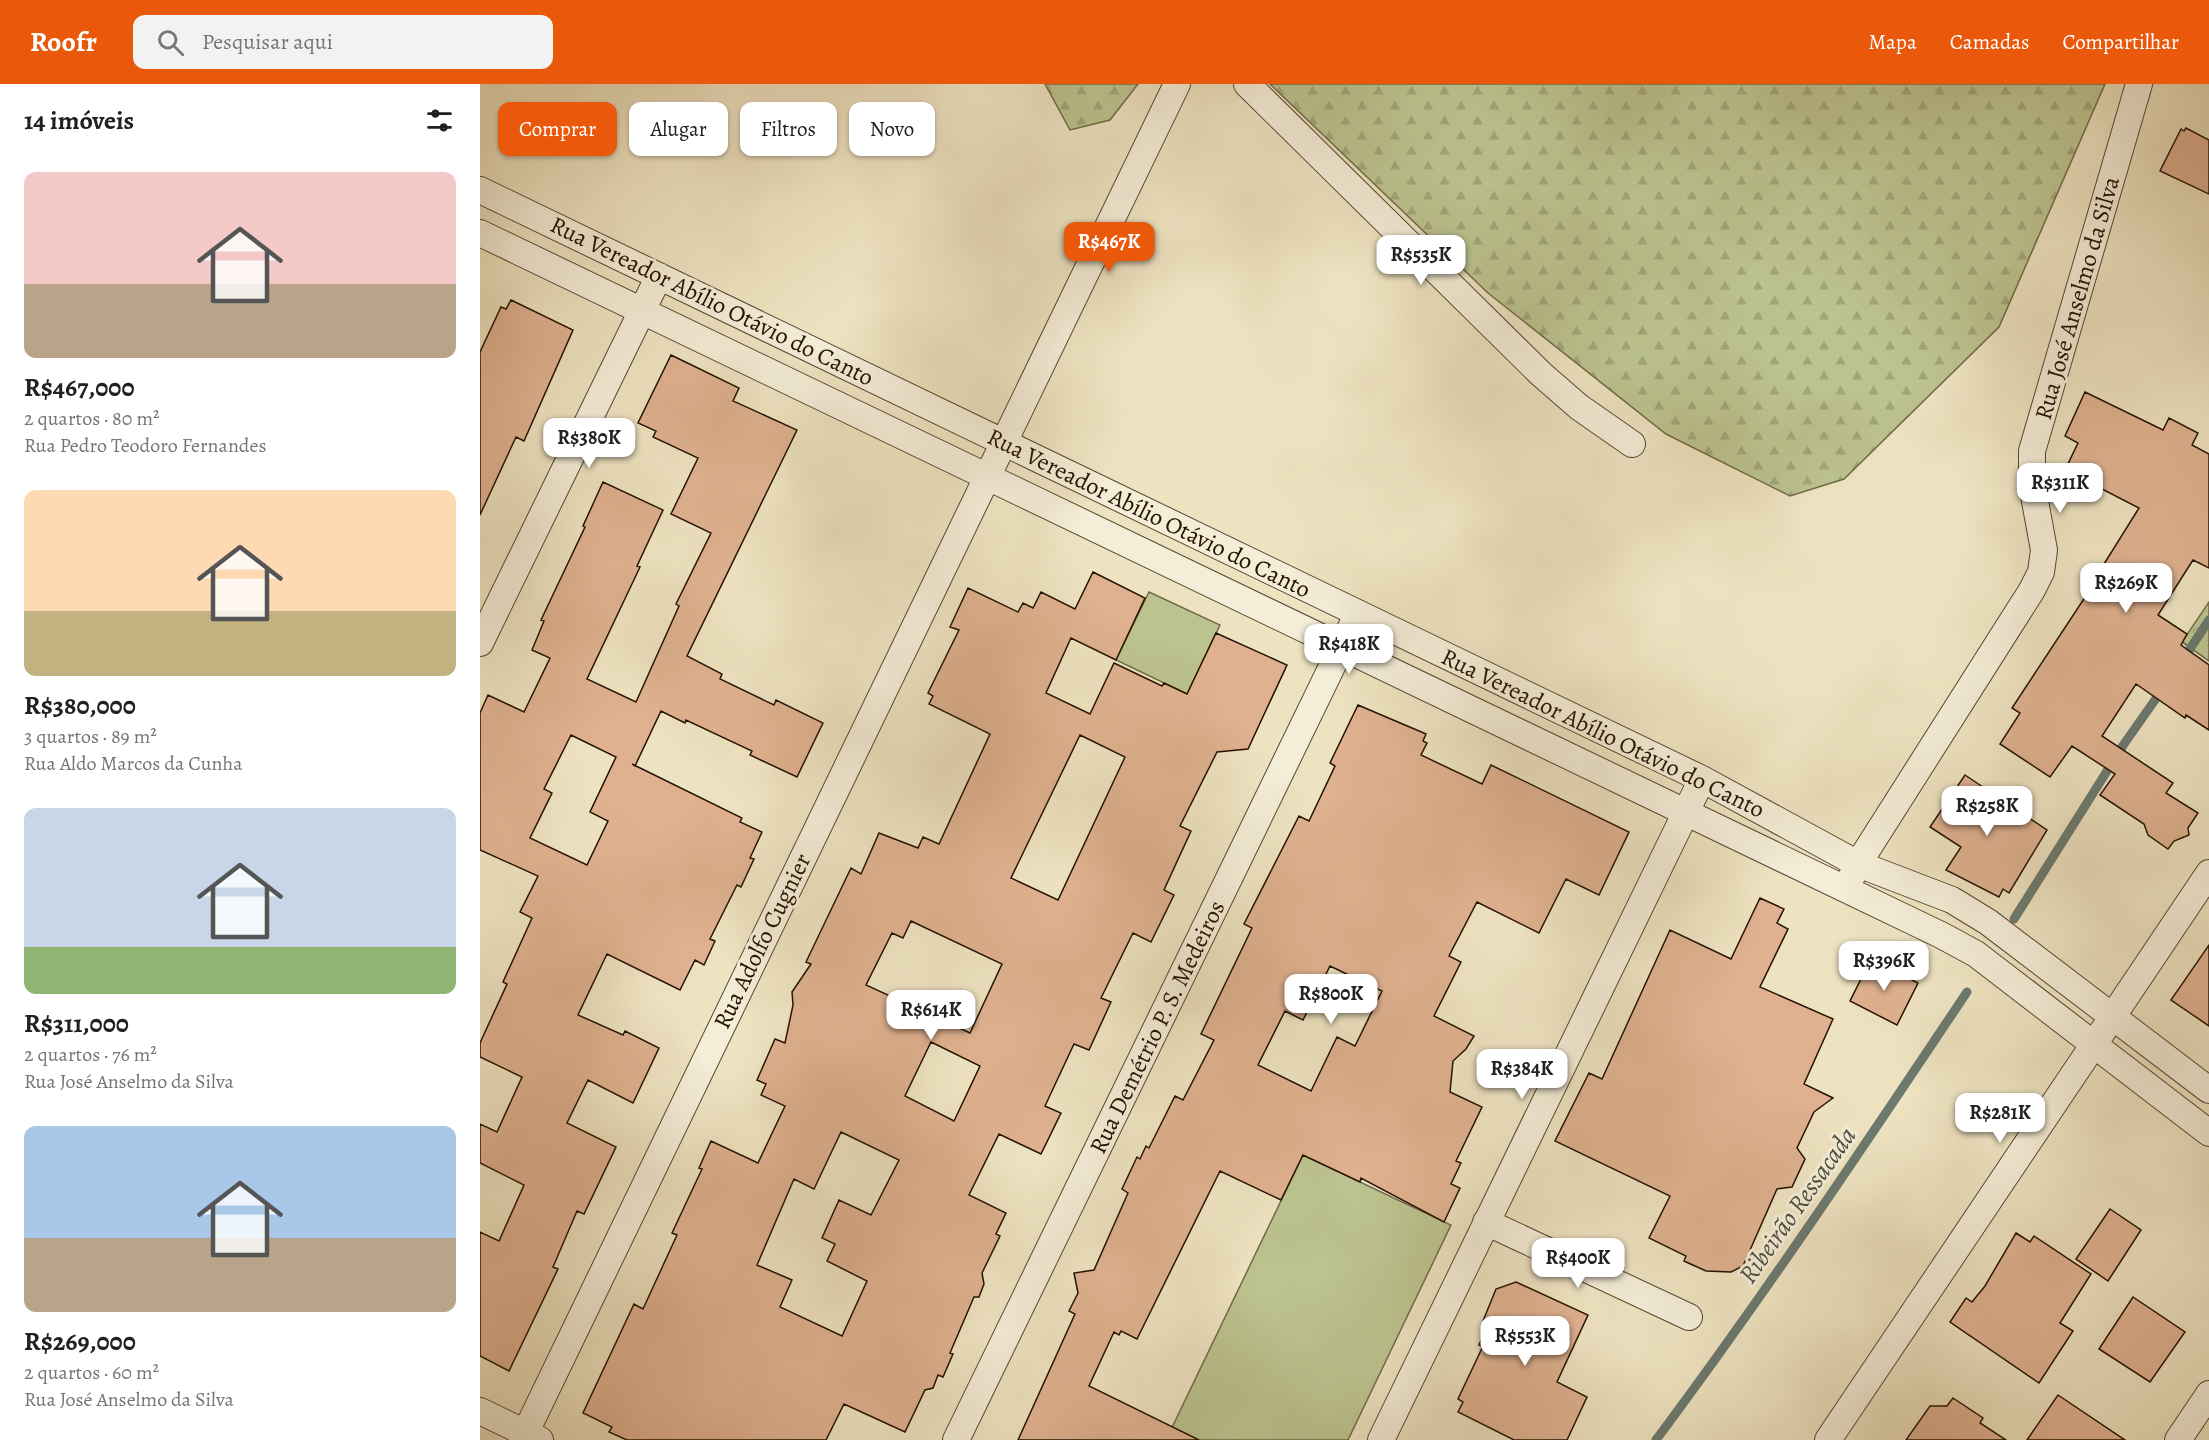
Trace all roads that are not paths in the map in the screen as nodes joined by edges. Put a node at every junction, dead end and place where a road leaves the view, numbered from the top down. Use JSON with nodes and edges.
{"nodes":[{"id":1,"x":1177,"y":84,"type":"edge"},
{"id":2,"x":1247,"y":84,"type":"edge"},
{"id":3,"x":2139,"y":84,"type":"edge"},
{"id":4,"x":480,"y":190,"type":"edge"},
{"id":5,"x":480,"y":233,"type":"edge"},
{"id":6,"x":659,"y":276,"type":"junction"},
{"id":7,"x":642,"y":311,"type":"junction"},
{"id":8,"x":1003,"y":442,"type":"junction"},
{"id":9,"x":1632,"y":444,"type":"dead end"},
{"id":10,"x":986,"y":476,"type":"junction"},
{"id":11,"x":1358,"y":613,"type":"junction"},
{"id":12,"x":480,"y":643,"type":"edge"},
{"id":13,"x":1341,"y":647,"type":"junction"},
{"id":14,"x":1702,"y":779,"type":"junction"},
{"id":15,"x":1686,"y":812,"type":"junction"},
{"id":16,"x":1858,"y":864,"type":"junction"},
{"id":17,"x":2209,"y":873,"type":"edge"},
{"id":18,"x":1846,"y":889,"type":"junction"},
{"id":19,"x":2112,"y":1016,"type":"junction"},
{"id":20,"x":2093,"y":1044,"type":"junction"},
{"id":21,"x":2209,"y":1090,"type":"edge"},
{"id":22,"x":2209,"y":1133,"type":"edge"},
{"id":23,"x":1486,"y":1222,"type":"junction"},
{"id":24,"x":1689,"y":1317,"type":"dead end"},
{"id":25,"x":2209,"y":1394,"type":"edge"},
{"id":26,"x":480,"y":1411,"type":"edge"},
{"id":27,"x":529,"y":1438,"type":"edge"},
{"id":28,"x":956,"y":1440,"type":"edge"},
{"id":29,"x":1381,"y":1440,"type":"edge"},
{"id":30,"x":1828,"y":1440,"type":"edge"},
{"id":31,"x":2178,"y":1440,"type":"edge"}],
"edges":[{"from":1,"to":8,"type":"street","name":"Rua Adolfo Cugnier"},
{"from":2,"to":9,"type":"street"},
{"from":3,"to":16,"type":"street","name":"Rua José Anselmo da Silva"},
{"from":4,"to":6,"type":"street","name":"Rua Vereador Abílio Otávio do Canto"},
{"from":5,"to":7,"type":"street","name":"Rua Vereador Abílio Otávio do Canto"},
{"from":6,"to":7,"type":"street"},
{"from":6,"to":8,"type":"street","name":"Rua Vereador Abílio Otávio do Canto"},
{"from":7,"to":10,"type":"street","name":"Rua Vereador Abílio Otávio do Canto"},
{"from":7,"to":12,"type":"street"},
{"from":8,"to":10,"type":"street","name":"Rua Adolfo Cugnier"},
{"from":8,"to":11,"type":"street","name":"Rua Vereador Abílio Otávio do Canto"},
{"from":10,"to":13,"type":"street","name":"Rua Vereador Abílio Otávio do Canto"},
{"from":10,"to":27,"type":"street","name":"Rua Adolfo Cugnier"},
{"from":11,"to":13,"type":"street","name":"Rua Demétrio P. S. Medeiros"},
{"from":11,"to":14,"type":"street","name":"Rua Vereador Abílio Otávio do Canto"},
{"from":13,"to":15,"type":"street","name":"Rua Vereador Abílio Otávio do Canto"},
{"from":13,"to":28,"type":"street","name":"Rua Demétrio P. S. Medeiros"},
{"from":14,"to":15,"type":"street"},
{"from":14,"to":16,"type":"street","name":"Rua Vereador Abílio Otávio do Canto"},
{"from":15,"to":18,"type":"street","name":"Rua Vereador Abílio Otávio do Canto"},
{"from":15,"to":23,"type":"street"},
{"from":16,"to":18,"type":"street","name":"Rua José Anselmo da Silva"},
{"from":16,"to":19,"type":"street","name":"Rua Vereador Abílio Otávio do Canto"},
{"from":17,"to":19,"type":"street"},
{"from":18,"to":20,"type":"street","name":"Rua Vereador Abílio Otávio do Canto"},
{"from":19,"to":20,"type":"street"},
{"from":19,"to":21,"type":"street","name":"Rua Vereador Abílio Otávio do Canto"},
{"from":20,"to":22,"type":"street","name":"Rua Vereador Abílio Otávio do Canto"},
{"from":20,"to":30,"type":"street"},
{"from":23,"to":24,"type":"street"},
{"from":23,"to":29,"type":"street"},
{"from":25,"to":31,"type":"street"},
{"from":26,"to":27,"type":"street"}]}
